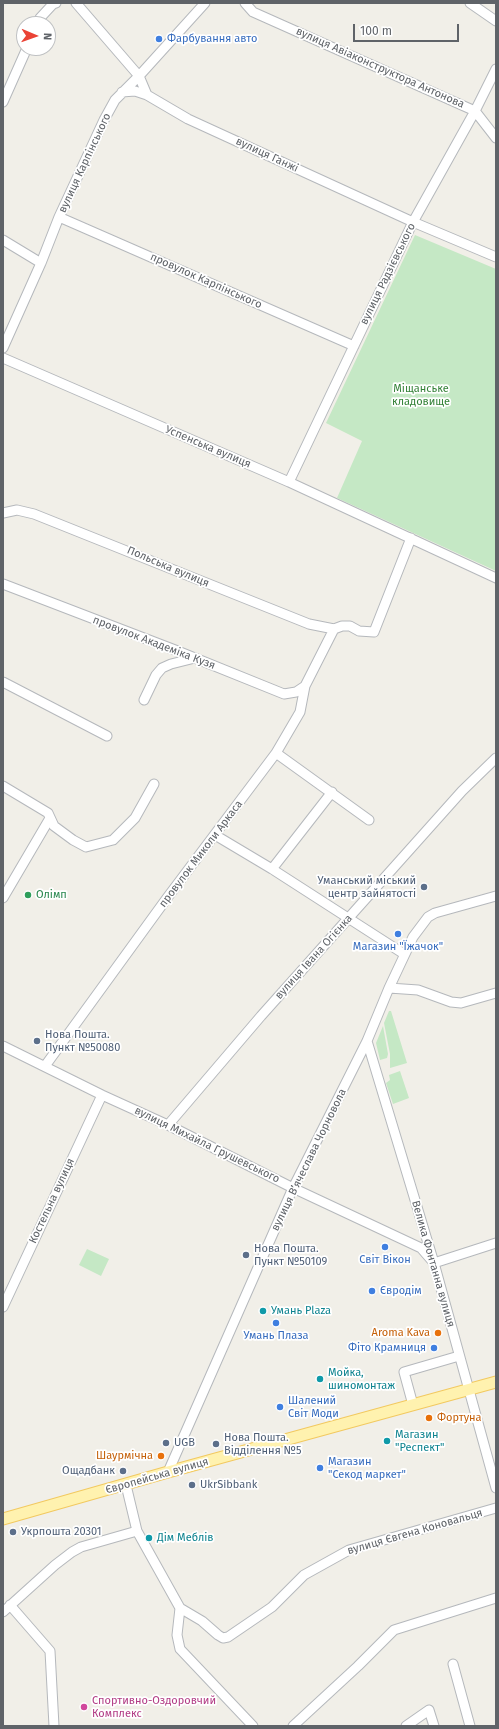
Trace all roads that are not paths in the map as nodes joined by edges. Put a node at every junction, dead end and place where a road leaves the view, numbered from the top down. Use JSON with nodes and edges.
{"nodes":[{"id":1,"x":56,"y":3,"type":"edge"},
{"id":2,"x":76,"y":3,"type":"edge"},
{"id":3,"x":206,"y":3,"type":"edge"},
{"id":4,"x":245,"y":3,"type":"edge"},
{"id":5,"x":470,"y":3,"type":"edge"},
{"id":6,"x":42,"y":16,"type":"edge"},
{"id":7,"x":496,"y":21,"type":"edge"},
{"id":8,"x":23,"y":56,"type":"edge"},
{"id":9,"x":496,"y":69,"type":"edge"},
{"id":10,"x":140,"y":76,"type":"junction"},
{"id":11,"x":122,"y":92,"type":"junction"},
{"id":12,"x":147,"y":95,"type":"junction"},
{"id":13,"x":3,"y":102,"type":"edge"},
{"id":14,"x":475,"y":111,"type":"junction"},
{"id":15,"x":496,"y":138,"type":"edge"},
{"id":16,"x":59,"y":217,"type":"junction"},
{"id":17,"x":413,"y":222,"type":"junction"},
{"id":18,"x":3,"y":240,"type":"edge"},
{"id":19,"x":496,"y":257,"type":"edge"},
{"id":20,"x":41,"y":263,"type":"junction"},
{"id":21,"x":354,"y":346,"type":"junction"},
{"id":22,"x":3,"y":348,"type":"edge"},
{"id":23,"x":3,"y":358,"type":"edge"},
{"id":24,"x":289,"y":482,"type":"junction"},
{"id":25,"x":3,"y":513,"type":"edge"},
{"id":26,"x":411,"y":538,"type":"junction"},
{"id":27,"x":496,"y":578,"type":"edge"},
{"id":28,"x":3,"y":584,"type":"edge"},
{"id":29,"x":334,"y":629,"type":"junction"},
{"id":30,"x":195,"y":658,"type":"junction"},
{"id":31,"x":3,"y":682,"type":"edge"},
{"id":32,"x":305,"y":686,"type":"junction"},
{"id":33,"x":144,"y":700,"type":"dead end"},
{"id":34,"x":107,"y":736,"type":"dead end"},
{"id":35,"x":276,"y":753,"type":"junction"},
{"id":36,"x":496,"y":758,"type":"edge"},
{"id":37,"x":154,"y":784,"type":"dead end"},
{"id":38,"x":3,"y":786,"type":"edge"},
{"id":39,"x":332,"y":792,"type":"junction"},
{"id":40,"x":50,"y":818,"type":"junction"},
{"id":41,"x":369,"y":820,"type":"dead end"},
{"id":42,"x":215,"y":836,"type":"junction"},
{"id":43,"x":272,"y":869,"type":"junction"},
{"id":44,"x":496,"y":896,"type":"edge"},
{"id":45,"x":3,"y":898,"type":"edge"},
{"id":46,"x":350,"y":917,"type":"junction"},
{"id":47,"x":404,"y":954,"type":"junction"},
{"id":48,"x":389,"y":988,"type":"junction"},
{"id":49,"x":496,"y":993,"type":"edge"},
{"id":50,"x":367,"y":1041,"type":"junction"},
{"id":51,"x":3,"y":1046,"type":"edge"},
{"id":52,"x":45,"y":1066,"type":"junction"},
{"id":53,"x":102,"y":1095,"type":"junction"},
{"id":54,"x":168,"y":1125,"type":"junction"},
{"id":55,"x":293,"y":1188,"type":"junction"},
{"id":56,"x":496,"y":1244,"type":"edge"},
{"id":57,"x":434,"y":1263,"type":"junction"},
{"id":58,"x":3,"y":1307,"type":"edge"},
{"id":59,"x":459,"y":1356,"type":"junction"},
{"id":60,"x":496,"y":1382,"type":"edge"},
{"id":61,"x":468,"y":1390,"type":"junction"},
{"id":62,"x":413,"y":1405,"type":"junction"},
{"id":63,"x":168,"y":1472,"type":"junction"},
{"id":64,"x":126,"y":1485,"type":"junction"},
{"id":65,"x":496,"y":1488,"type":"edge"},
{"id":66,"x":496,"y":1508,"type":"edge"},
{"id":67,"x":3,"y":1520,"type":"edge"},
{"id":68,"x":137,"y":1531,"type":"junction"},
{"id":69,"x":496,"y":1598,"type":"edge"},
{"id":70,"x":10,"y":1605,"type":"junction"},
{"id":71,"x":180,"y":1608,"type":"junction"},
{"id":72,"x":3,"y":1612,"type":"edge"},
{"id":73,"x":453,"y":1664,"type":"dead end"},
{"id":74,"x":54,"y":1726,"type":"edge"},
{"id":75,"x":253,"y":1726,"type":"edge"},
{"id":76,"x":293,"y":1726,"type":"edge"},
{"id":77,"x":406,"y":1726,"type":"edge"},
{"id":78,"x":434,"y":1726,"type":"edge"},
{"id":79,"x":470,"y":1726,"type":"edge"}],
"edges":[{"from":1,"to":6,"type":"street"},
{"from":2,"to":10,"type":"street"},
{"from":3,"to":10,"type":"street","name":"вулиця Карпінського"},
{"from":4,"to":14,"type":"street","name":"вулиця Авіаконструктора Антонова"},
{"from":5,"to":7,"type":"street"},
{"from":8,"to":13,"type":"street"},
{"from":9,"to":14,"type":"street","name":"вулиця Радзієвського"},
{"from":10,"to":11,"type":"street","name":"вулиця Карпінського"},
{"from":10,"to":12,"type":"street"},
{"from":11,"to":12,"type":"street"},
{"from":11,"to":16,"type":"street","name":"вулиця Карпінського"},
{"from":12,"to":17,"type":"street","name":"вулиця Ганжі"},
{"from":14,"to":15,"type":"street","name":"вулиця Авіаконструктора Антонова"},
{"from":14,"to":17,"type":"street","name":"вулиця Радзієвського"},
{"from":16,"to":20,"type":"street","name":"вулиця Карпінського"},
{"from":16,"to":21,"type":"street","name":"провулок Карпінського"},
{"from":17,"to":19,"type":"street","name":"вулиця Ганжі"},
{"from":17,"to":21,"type":"street","name":"вулиця Радзієвського"},
{"from":18,"to":20,"type":"street"},
{"from":20,"to":22,"type":"street","name":"вулиця Карпінського"},
{"from":21,"to":24,"type":"street","name":"вулиця Радзієвського"},
{"from":23,"to":24,"type":"street","name":"Успенська вулиця"},
{"from":24,"to":26,"type":"street","name":"Успенська вулиця"},
{"from":25,"to":29,"type":"street","name":"Польська вулиця"},
{"from":26,"to":27,"type":"street","name":"Успенська вулиця"},
{"from":26,"to":29,"type":"street"},
{"from":28,"to":30,"type":"street","name":"провулок Академіка Кузя"},
{"from":29,"to":32,"type":"street","name":"провулок Миколи Аркаса"},
{"from":30,"to":32,"type":"street","name":"провулок Академіка Кузя"},
{"from":30,"to":33,"type":"street"},
{"from":31,"to":34,"type":"street"},
{"from":32,"to":35,"type":"street","name":"провулок Миколи Аркаса"},
{"from":35,"to":39,"type":"street"},
{"from":35,"to":42,"type":"street","name":"провулок Миколи Аркаса"},
{"from":36,"to":46,"type":"street","name":"вулиця Івана Огієнка"},
{"from":37,"to":40,"type":"street"},
{"from":38,"to":40,"type":"street"},
{"from":39,"to":41,"type":"street"},
{"from":39,"to":43,"type":"street"},
{"from":40,"to":45,"type":"street"},
{"from":42,"to":43,"type":"street"},
{"from":42,"to":52,"type":"street","name":"провулок Миколи Аркаса"},
{"from":43,"to":46,"type":"street"},
{"from":44,"to":47,"type":"street","name":"вулиця В’ячеслава Чорновола"},
{"from":46,"to":47,"type":"street"},
{"from":46,"to":54,"type":"street","name":"вулиця Івана Огієнка"},
{"from":47,"to":48,"type":"street","name":"вулиця В’ячеслава Чорновола"},
{"from":48,"to":49,"type":"street"},
{"from":48,"to":50,"type":"street","name":"вулиця В’ячеслава Чорновола"},
{"from":50,"to":55,"type":"street","name":"вулиця В’ячеслава Чорновола"},
{"from":50,"to":57,"type":"street","name":"Велика Фонтанна вулиця"},
{"from":51,"to":52,"type":"street","name":"вулиця Михайла Грушевського"},
{"from":52,"to":53,"type":"street","name":"вулиця Михайла Грушевського"},
{"from":53,"to":54,"type":"street","name":"вулиця Михайла Грушевського"},
{"from":53,"to":58,"type":"street","name":"Костельна вулиця"},
{"from":54,"to":55,"type":"street","name":"вулиця Михайла Грушевського"},
{"from":55,"to":57,"type":"street","name":"вулиця Михайла Грушевського"},
{"from":55,"to":63,"type":"street","name":"вулиця В’ячеслава Чорновола"},
{"from":56,"to":57,"type":"street"},
{"from":57,"to":59,"type":"street","name":"Велика Фонтанна вулиця"},
{"from":59,"to":61,"type":"street","name":"Велика Фонтанна вулиця"},
{"from":59,"to":62,"type":"street"},
{"from":60,"to":61,"type":"main road","name":"Європейська вулиця"},
{"from":61,"to":62,"type":"main road","name":"Європейська вулиця"},
{"from":61,"to":65,"type":"street","name":"Велика Фонтанна вулиця"},
{"from":62,"to":63,"type":"main road","name":"Європейська вулиця"},
{"from":63,"to":64,"type":"main road","name":"Європейська вулиця"},
{"from":64,"to":67,"type":"main road","name":"Європейська вулиця"},
{"from":64,"to":68,"type":"street"},
{"from":66,"to":71,"type":"street","name":"вулиця Євгена Коновальця"},
{"from":68,"to":70,"type":"street"},
{"from":68,"to":71,"type":"street"},
{"from":69,"to":76,"type":"street"},
{"from":70,"to":72,"type":"street"},
{"from":70,"to":74,"type":"street"},
{"from":71,"to":75,"type":"street"},
{"from":73,"to":79,"type":"street"},
{"from":77,"to":78,"type":"street"}]}
